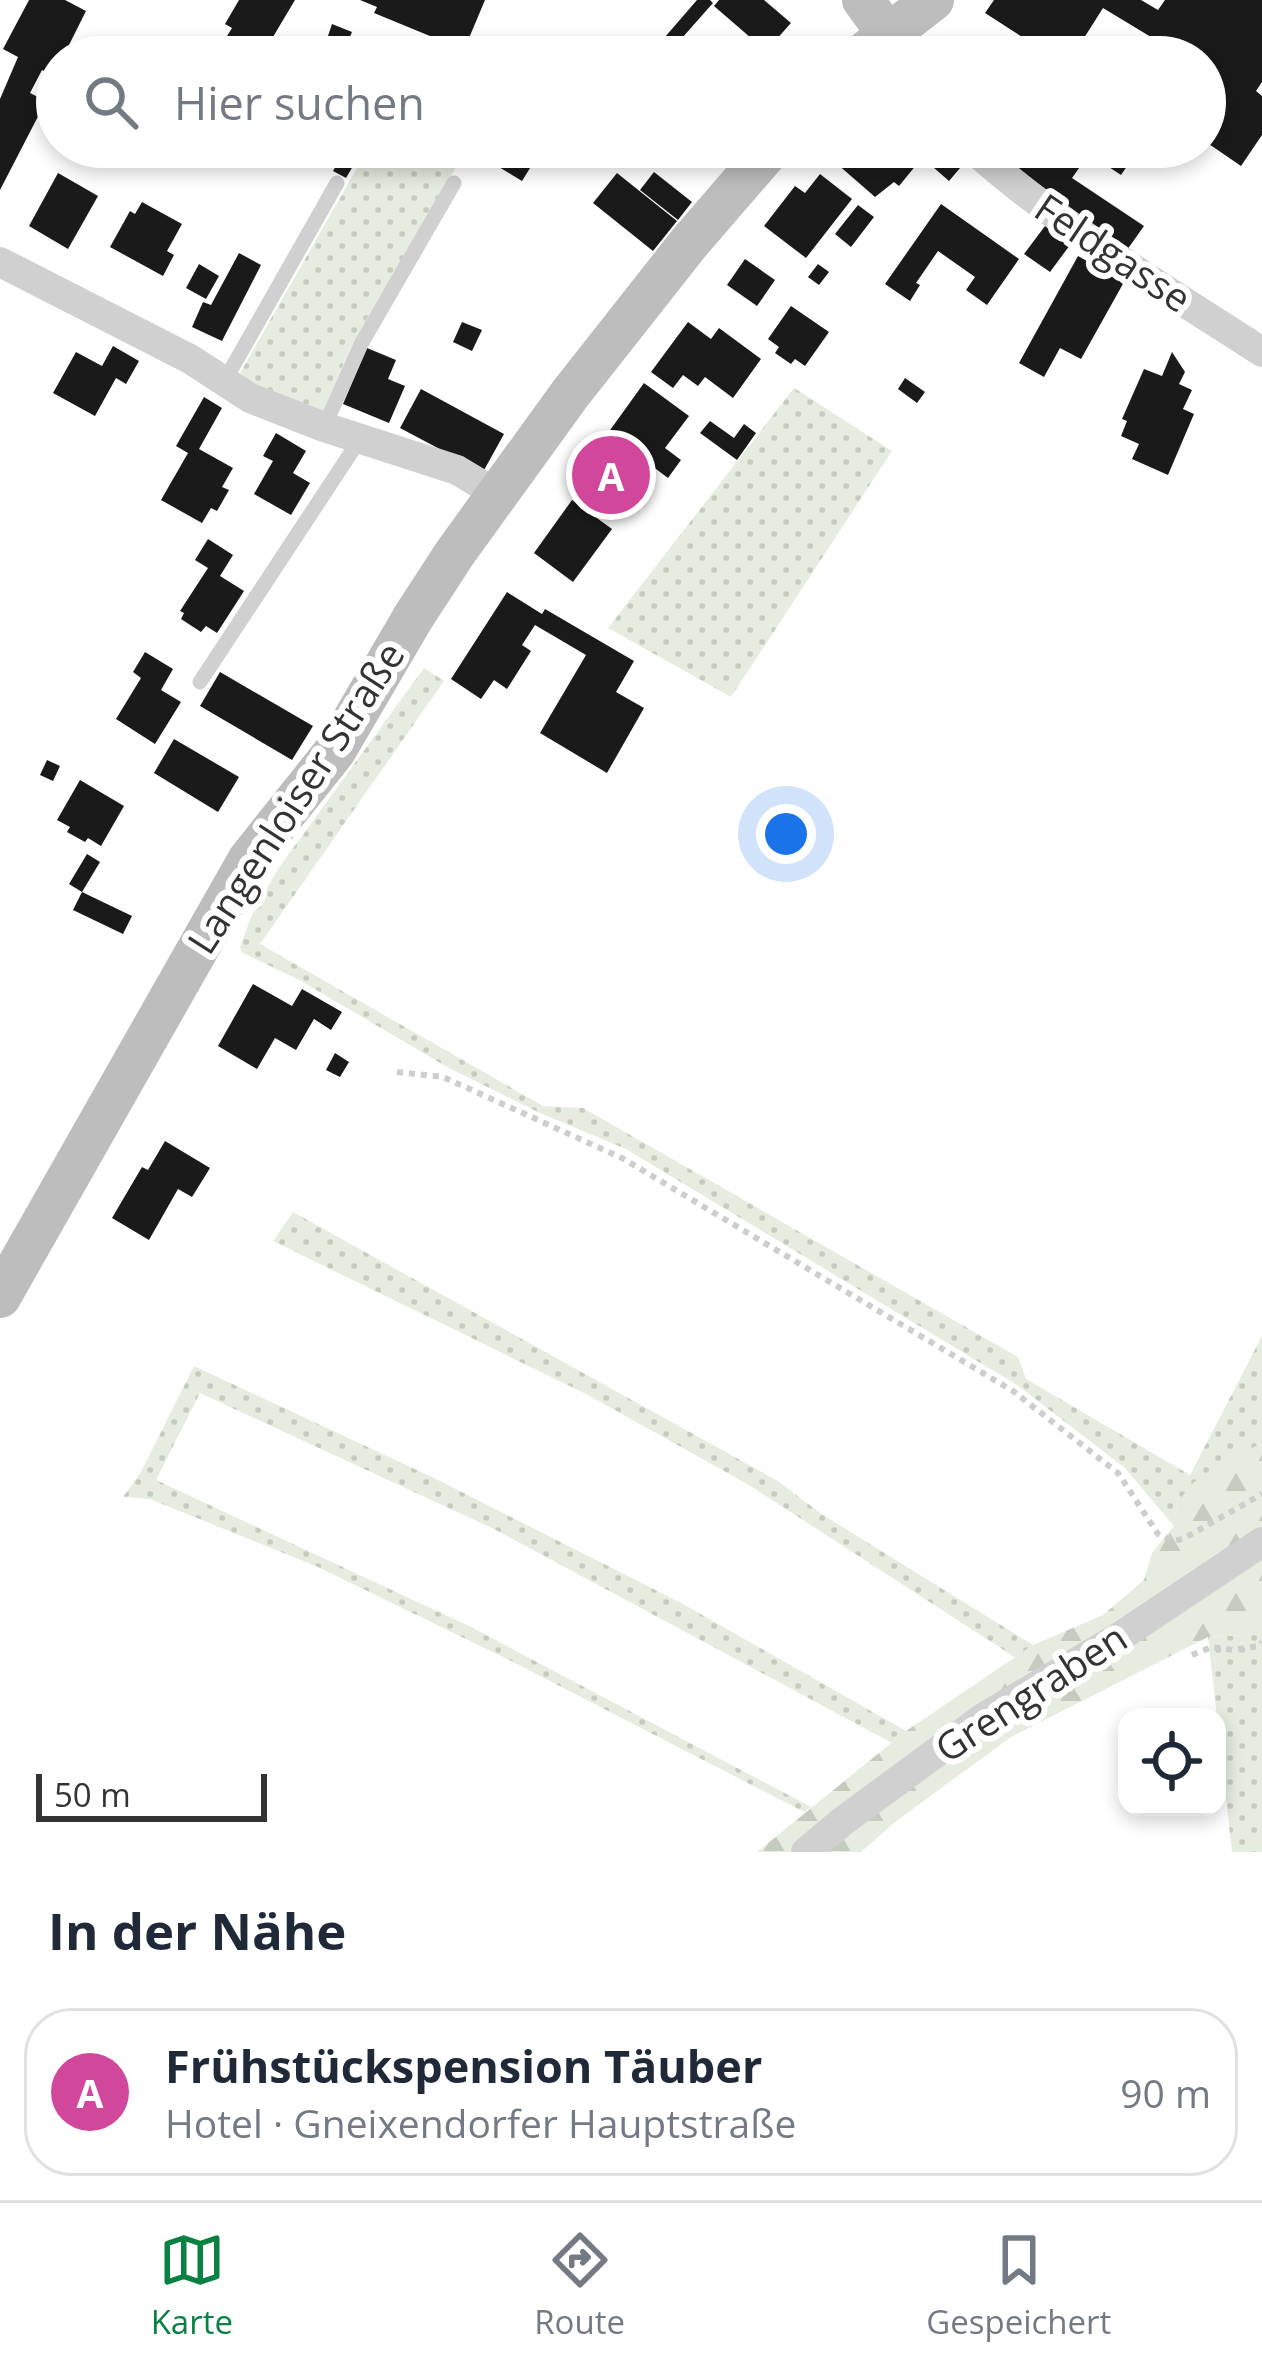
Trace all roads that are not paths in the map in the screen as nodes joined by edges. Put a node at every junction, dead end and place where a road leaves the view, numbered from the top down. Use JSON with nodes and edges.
{"nodes":[{"id":1,"x":933,"y":0,"type":"edge"},
{"id":2,"x":879,"y":36,"type":"edge"},
{"id":3,"x":754,"y":168,"type":"edge"},
{"id":4,"x":994,"y":168,"type":"edge"},
{"id":5,"x":337,"y":183,"type":"dead end"},
{"id":6,"x":454,"y":183,"type":"dead end"},
{"id":7,"x":2,"y":267,"type":"edge"},
{"id":8,"x":1262,"y":352,"type":"edge"},
{"id":9,"x":224,"y":382,"type":"junction"},
{"id":10,"x":324,"y":427,"type":"junction"},
{"id":11,"x":360,"y":439,"type":"junction"},
{"id":12,"x":497,"y":494,"type":"junction"},
{"id":13,"x":200,"y":682,"type":"dead end"},
{"id":14,"x":0,"y":1297,"type":"edge"},
{"id":15,"x":1262,"y":1542,"type":"edge"},
{"id":16,"x":806,"y":1852,"type":"edge"}],
"edges":[{"from":1,"to":2,"type":"street"},
{"from":3,"to":12,"type":"street","name":"Langenloiser Straße"},
{"from":4,"to":8,"type":"street","name":"Feldgasse"},
{"from":5,"to":9,"type":"lane"},
{"from":6,"to":10,"type":"lane"},
{"from":7,"to":9,"type":"street"},
{"from":9,"to":10,"type":"street"},
{"from":10,"to":11,"type":"street"},
{"from":11,"to":12,"type":"street"},
{"from":11,"to":13,"type":"lane"},
{"from":12,"to":14,"type":"street","name":"Langenloiser Straße"},
{"from":15,"to":16,"type":"street","name":"Grengraben"}]}
